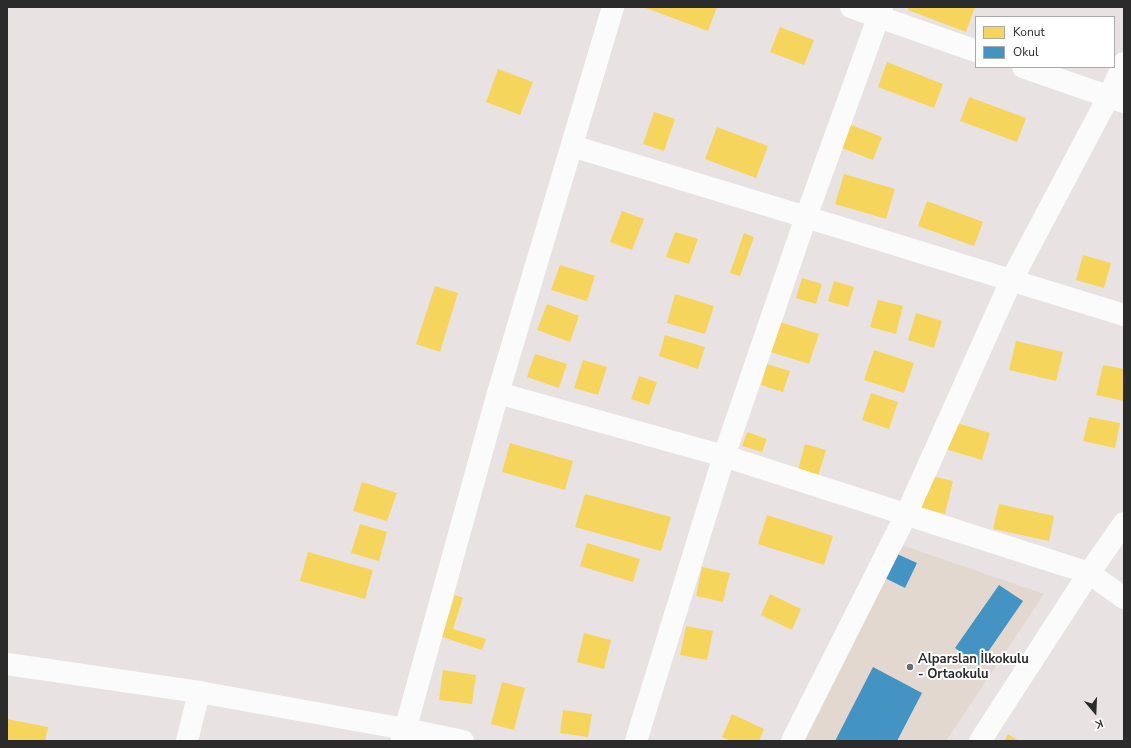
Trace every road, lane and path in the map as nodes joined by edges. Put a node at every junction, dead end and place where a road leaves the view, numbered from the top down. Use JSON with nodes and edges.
{"nodes":[{"id":1,"x":614,"y":7,"type":"edge"},
{"id":2,"x":851,"y":7,"type":"edge"},
{"id":3,"x":880,"y":12,"type":"edge"},
{"id":4,"x":975,"y":51,"type":"edge"},
{"id":5,"x":1124,"y":63,"type":"edge"},
{"id":6,"x":1026,"y":68,"type":"edge"},
{"id":7,"x":1116,"y":99,"type":"edge"},
{"id":8,"x":572,"y":146,"type":"junction"},
{"id":9,"x":806,"y":217,"type":"junction"},
{"id":10,"x":1011,"y":281,"type":"junction"},
{"id":11,"x":1124,"y":315,"type":"edge"},
{"id":12,"x":498,"y":393,"type":"junction"},
{"id":13,"x":724,"y":456,"type":"junction"},
{"id":14,"x":906,"y":515,"type":"junction"},
{"id":15,"x":1124,"y":523,"type":"edge"},
{"id":16,"x":1089,"y":573,"type":"junction"},
{"id":17,"x":1124,"y":598,"type":"edge"},
{"id":18,"x":7,"y":664,"type":"edge"},
{"id":19,"x":199,"y":692,"type":"junction"},
{"id":20,"x":403,"y":735,"type":"edge"},
{"id":21,"x":187,"y":741,"type":"edge"},
{"id":22,"x":463,"y":741,"type":"edge"},
{"id":23,"x":636,"y":741,"type":"edge"},
{"id":24,"x":792,"y":741,"type":"edge"},
{"id":25,"x":980,"y":741,"type":"edge"}],
"edges":[{"from":1,"to":8,"type":"street"},
{"from":2,"to":3,"type":"street"},
{"from":3,"to":4,"type":"street"},
{"from":3,"to":9,"type":"street"},
{"from":5,"to":7,"type":"street"},
{"from":6,"to":7,"type":"street"},
{"from":7,"to":10,"type":"street"},
{"from":8,"to":9,"type":"street"},
{"from":8,"to":12,"type":"street"},
{"from":9,"to":10,"type":"street"},
{"from":9,"to":13,"type":"street"},
{"from":10,"to":11,"type":"street"},
{"from":10,"to":14,"type":"street"},
{"from":12,"to":13,"type":"street"},
{"from":12,"to":20,"type":"street"},
{"from":13,"to":14,"type":"street"},
{"from":13,"to":23,"type":"street"},
{"from":14,"to":16,"type":"street"},
{"from":14,"to":24,"type":"street"},
{"from":15,"to":16,"type":"street"},
{"from":16,"to":17,"type":"street"},
{"from":16,"to":25,"type":"street"},
{"from":18,"to":19,"type":"street"},
{"from":19,"to":20,"type":"street"},
{"from":19,"to":21,"type":"street"},
{"from":20,"to":22,"type":"street"}]}
